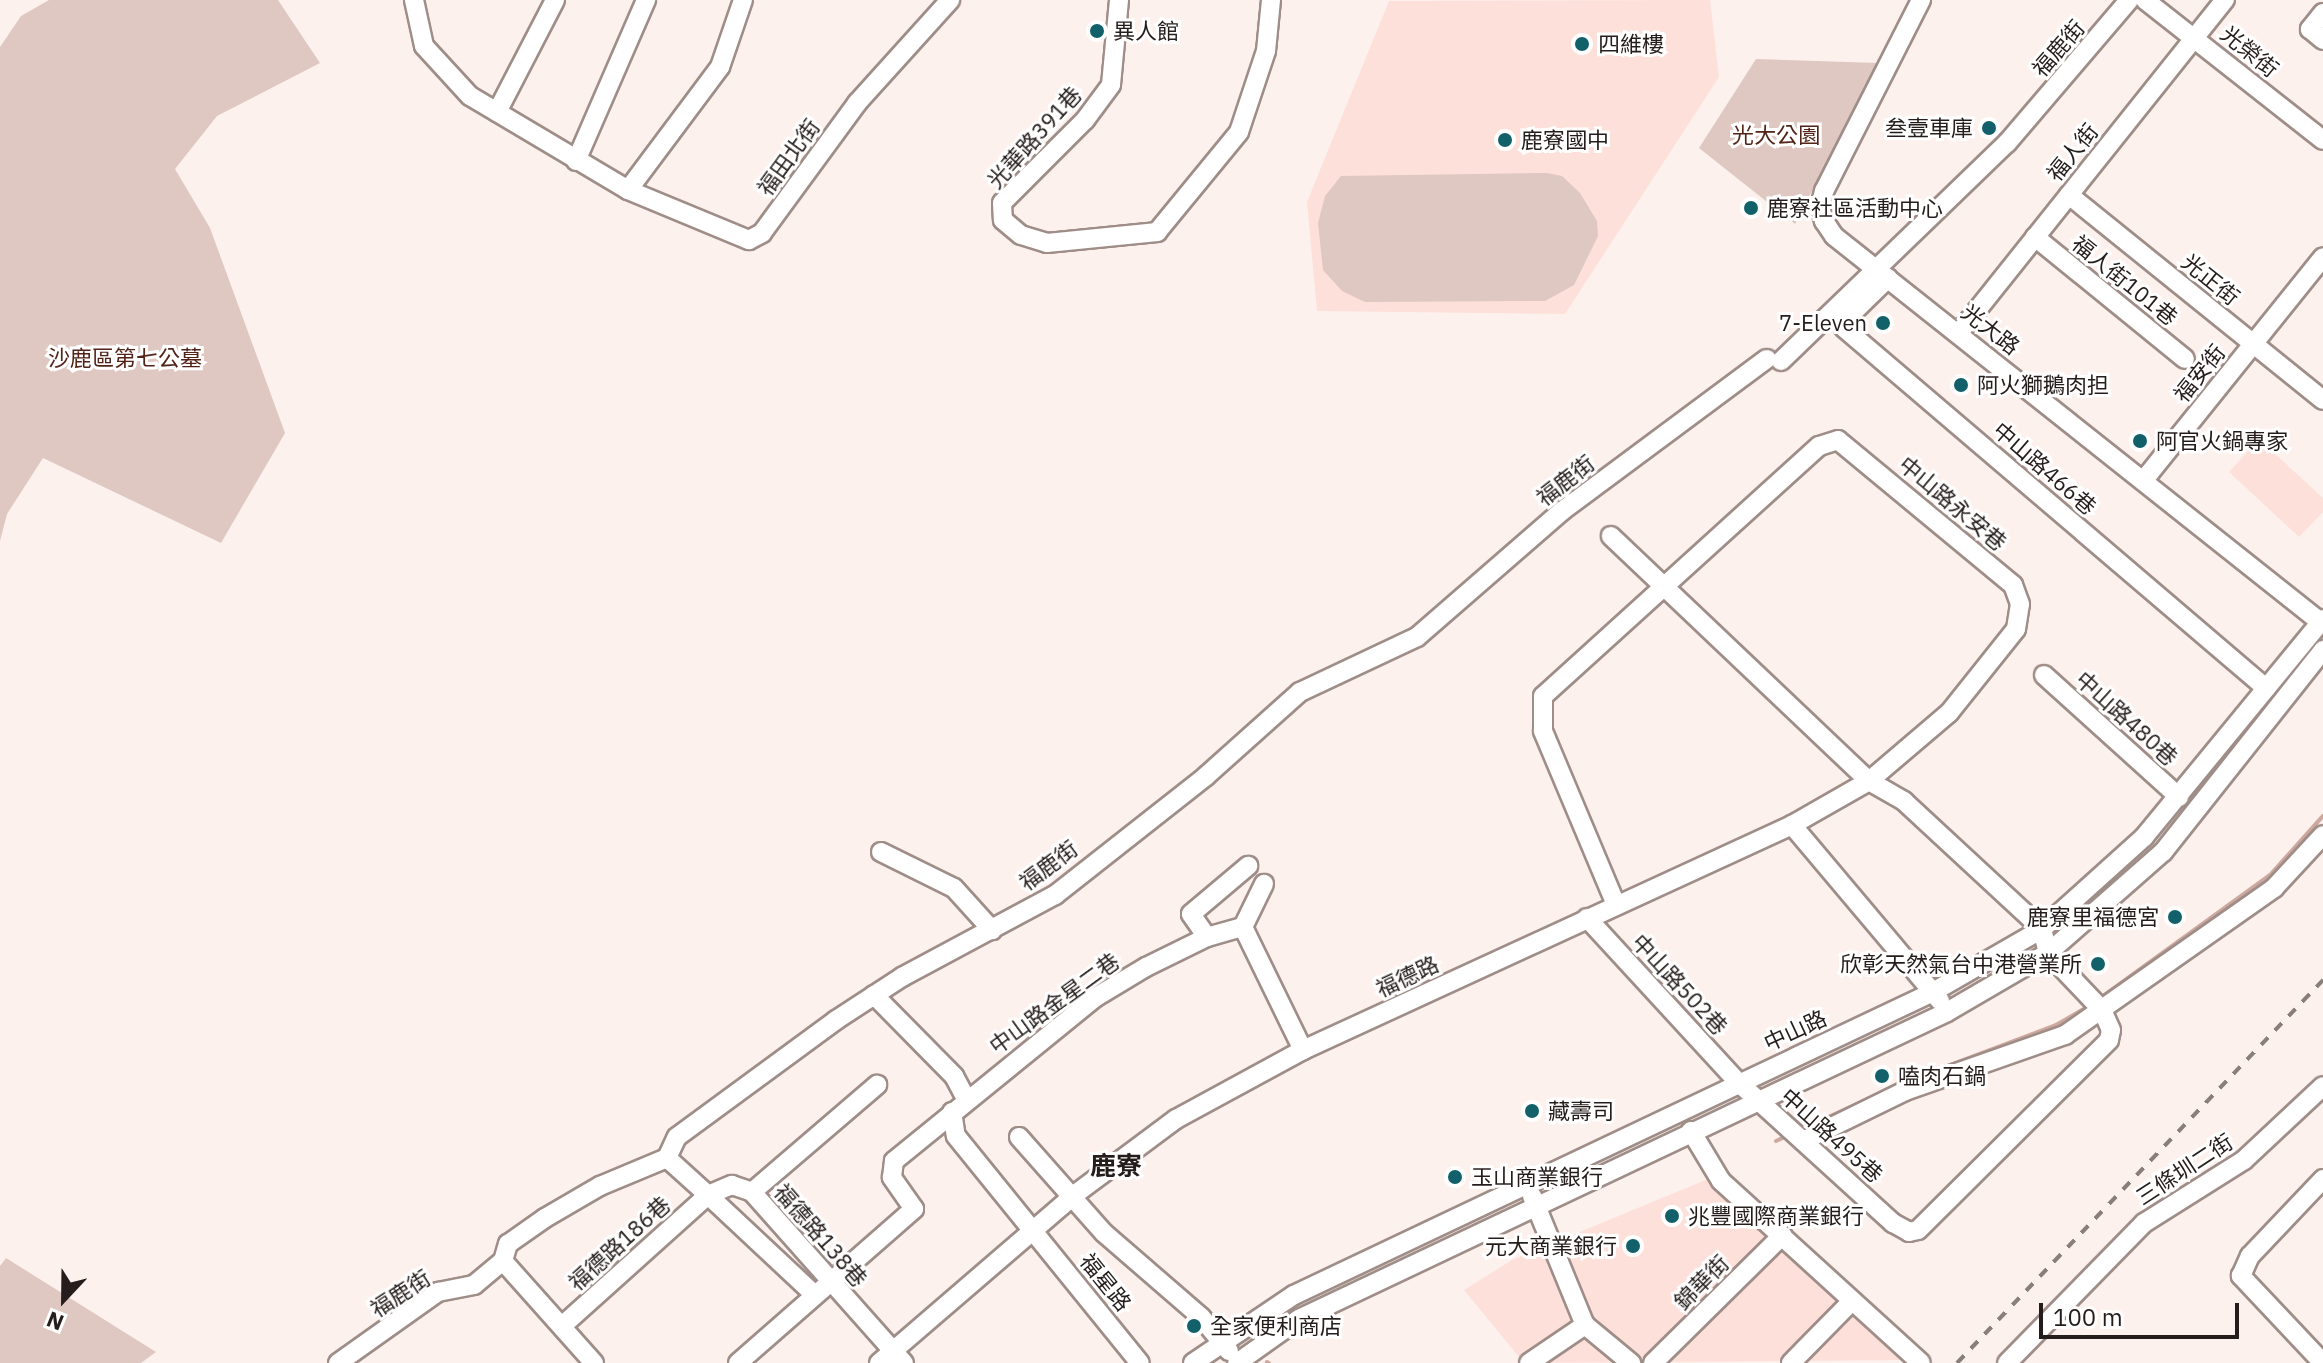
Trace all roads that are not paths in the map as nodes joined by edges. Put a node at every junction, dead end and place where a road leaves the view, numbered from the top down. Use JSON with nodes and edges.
{"nodes":[{"id":1,"x":414,"y":0,"type":"edge"},
{"id":2,"x":555,"y":0,"type":"edge"},
{"id":3,"x":646,"y":0,"type":"edge"},
{"id":4,"x":743,"y":0,"type":"edge"},
{"id":5,"x":950,"y":0,"type":"edge"},
{"id":6,"x":1119,"y":0,"type":"edge"},
{"id":7,"x":1271,"y":0,"type":"edge"},
{"id":8,"x":1921,"y":0,"type":"edge"},
{"id":9,"x":2129,"y":0,"type":"edge"},
{"id":10,"x":2145,"y":0,"type":"edge"},
{"id":11,"x":2225,"y":0,"type":"edge"},
{"id":12,"x":2323,"y":13,"type":"edge"},
{"id":13,"x":2195,"y":37,"type":"junction"},
{"id":14,"x":2323,"y":40,"type":"edge"},
{"id":15,"x":497,"y":112,"type":"junction"},
{"id":16,"x":2323,"y":140,"type":"edge"},
{"id":17,"x":576,"y":161,"type":"junction"},
{"id":18,"x":628,"y":190,"type":"junction"},
{"id":19,"x":2069,"y":195,"type":"junction"},
{"id":20,"x":2035,"y":237,"type":"junction"},
{"id":21,"x":2322,"y":261,"type":"edge"},
{"id":22,"x":1882,"y":273,"type":"junction"},
{"id":23,"x":1958,"y":334,"type":"junction"},
{"id":24,"x":2253,"y":344,"type":"junction"},
{"id":25,"x":2185,"y":359,"type":"dead end"},
{"id":26,"x":2323,"y":400,"type":"edge"},
{"id":27,"x":2143,"y":481,"type":"junction"},
{"id":28,"x":1611,"y":536,"type":"dead end"},
{"id":29,"x":1665,"y":584,"type":"junction"},
{"id":30,"x":2322,"y":622,"type":"edge"},
{"id":31,"x":2323,"y":650,"type":"edge"},
{"id":32,"x":2044,"y":675,"type":"dead end"},
{"id":33,"x":2266,"y":688,"type":"junction"},
{"id":34,"x":1869,"y":781,"type":"junction"},
{"id":35,"x":2179,"y":797,"type":"junction"},
{"id":36,"x":1792,"y":825,"type":"junction"},
{"id":37,"x":2323,"y":835,"type":"edge"},
{"id":38,"x":881,"y":852,"type":"dead end"},
{"id":39,"x":1248,"y":866,"type":"dead end"},
{"id":40,"x":1264,"y":884,"type":"dead end"},
{"id":41,"x":1616,"y":905,"type":"junction"},
{"id":42,"x":1587,"y":918,"type":"junction"},
{"id":43,"x":1243,"y":927,"type":"junction"},
{"id":44,"x":2042,"y":929,"type":"junction"},
{"id":45,"x":992,"y":930,"type":"junction"},
{"id":46,"x":1207,"y":937,"type":"junction"},
{"id":47,"x":2048,"y":953,"type":"junction"},
{"id":48,"x":1933,"y":992,"type":"junction"},
{"id":49,"x":874,"y":995,"type":"junction"},
{"id":50,"x":2102,"y":1010,"type":"junction"},
{"id":51,"x":1947,"y":1012,"type":"junction"},
{"id":52,"x":1303,"y":1050,"type":"junction"},
{"id":53,"x":1738,"y":1082,"type":"junction"},
{"id":54,"x":877,"y":1085,"type":"dead end"},
{"id":55,"x":2323,"y":1086,"type":"edge"},
{"id":56,"x":1757,"y":1099,"type":"junction"},
{"id":57,"x":959,"y":1106,"type":"junction"},
{"id":58,"x":1691,"y":1131,"type":"junction"},
{"id":59,"x":1019,"y":1137,"type":"dead end"},
{"id":60,"x":1803,"y":1141,"type":"junction"},
{"id":61,"x":667,"y":1158,"type":"junction"},
{"id":62,"x":2323,"y":1179,"type":"edge"},
{"id":63,"x":1527,"y":1186,"type":"junction"},
{"id":64,"x":752,"y":1192,"type":"junction"},
{"id":65,"x":708,"y":1195,"type":"junction"},
{"id":66,"x":1074,"y":1195,"type":"junction"},
{"id":67,"x":1538,"y":1206,"type":"junction"},
{"id":68,"x":1034,"y":1230,"type":"junction"},
{"id":69,"x":1783,"y":1235,"type":"junction"},
{"id":70,"x":503,"y":1261,"type":"junction"},
{"id":71,"x":830,"y":1282,"type":"junction"},
{"id":72,"x":815,"y":1295,"type":"junction"},
{"id":73,"x":1852,"y":1301,"type":"junction"},
{"id":74,"x":1585,"y":1325,"type":"junction"},
{"id":75,"x":562,"y":1326,"type":"junction"},
{"id":76,"x":1222,"y":1343,"type":"junction"},
{"id":77,"x":892,"y":1359,"type":"edge"},
{"id":78,"x":1238,"y":1362,"type":"edge"},
{"id":79,"x":338,"y":1363,"type":"edge"},
{"id":80,"x":594,"y":1363,"type":"edge"},
{"id":81,"x":738,"y":1363,"type":"edge"},
{"id":82,"x":1140,"y":1363,"type":"edge"},
{"id":83,"x":1193,"y":1363,"type":"edge"},
{"id":84,"x":1529,"y":1363,"type":"edge"},
{"id":85,"x":1631,"y":1363,"type":"edge"},
{"id":86,"x":1653,"y":1363,"type":"edge"},
{"id":87,"x":1791,"y":1363,"type":"edge"},
{"id":88,"x":1921,"y":1363,"type":"edge"},
{"id":89,"x":2007,"y":1363,"type":"edge"},
{"id":90,"x":2323,"y":1363,"type":"edge"}],
"edges":[{"from":1,"to":15,"type":"street","name":"福田北街"},
{"from":2,"to":15,"type":"street"},
{"from":3,"to":17,"type":"street"},
{"from":4,"to":18,"type":"street"},
{"from":5,"to":18,"type":"street","name":"福田北街"},
{"from":6,"to":7,"type":"street","name":"光華路391巷"},
{"from":8,"to":22,"type":"street","name":"光大路"},
{"from":9,"to":22,"type":"street","name":"福鹿街"},
{"from":10,"to":13,"type":"street","name":"光榮街"},
{"from":11,"to":13,"type":"street","name":"福人街"},
{"from":12,"to":14,"type":"street"},
{"from":13,"to":16,"type":"street","name":"光榮街"},
{"from":13,"to":19,"type":"street","name":"福人街"},
{"from":15,"to":17,"type":"street","name":"福田北街"},
{"from":17,"to":18,"type":"street","name":"福田北街"},
{"from":19,"to":20,"type":"street","name":"福人街"},
{"from":19,"to":24,"type":"street","name":"光正街"},
{"from":20,"to":23,"type":"street","name":"福人街"},
{"from":20,"to":25,"type":"street","name":"福人街101巷"},
{"from":21,"to":24,"type":"street","name":"福安街"},
{"from":22,"to":23,"type":"street","name":"光大路"},
{"from":22,"to":33,"type":"street","name":"中山路466巷"},
{"from":22,"to":45,"type":"street","name":"福鹿街"},
{"from":23,"to":27,"type":"street","name":"光大路"},
{"from":24,"to":26,"type":"street","name":"光正街"},
{"from":24,"to":27,"type":"street","name":"福安街"},
{"from":27,"to":30,"type":"street","name":"光大路"},
{"from":28,"to":29,"type":"street"},
{"from":29,"to":34,"type":"street"},
{"from":29,"to":34,"type":"street","name":"中山路永安巷"},
{"from":29,"to":41,"type":"street","name":"中山路永安巷"},
{"from":30,"to":33,"type":"street","name":"中山路"},
{"from":31,"to":47,"type":"street"},
{"from":32,"to":35,"type":"street","name":"中山路480巷"},
{"from":33,"to":35,"type":"street","name":"中山路"},
{"from":34,"to":36,"type":"street","name":"福德路"},
{"from":34,"to":44,"type":"street"},
{"from":35,"to":44,"type":"street","name":"中山路"},
{"from":36,"to":41,"type":"street","name":"福德路"},
{"from":36,"to":48,"type":"street"},
{"from":37,"to":50,"type":"street"},
{"from":38,"to":45,"type":"street"},
{"from":39,"to":46,"type":"street"},
{"from":40,"to":43,"type":"street"},
{"from":41,"to":42,"type":"street","name":"福德路"},
{"from":42,"to":52,"type":"street","name":"福德路"},
{"from":42,"to":53,"type":"street","name":"中山路502巷"},
{"from":43,"to":46,"type":"street","name":"中山路金星二巷"},
{"from":43,"to":52,"type":"street"},
{"from":44,"to":47,"type":"street"},
{"from":44,"to":48,"type":"street","name":"中山路"},
{"from":45,"to":49,"type":"street","name":"福鹿街"},
{"from":46,"to":57,"type":"street","name":"中山路金星二巷"},
{"from":47,"to":50,"type":"street"},
{"from":47,"to":51,"type":"street"},
{"from":48,"to":51,"type":"street"},
{"from":48,"to":53,"type":"street","name":"中山路"},
{"from":49,"to":57,"type":"street","name":"福星路"},
{"from":49,"to":61,"type":"street","name":"福鹿街"},
{"from":50,"to":60,"type":"street"},
{"from":50,"to":60,"type":"street","name":"中山路495巷"},
{"from":51,"to":56,"type":"street"},
{"from":52,"to":66,"type":"street","name":"福德路"},
{"from":53,"to":56,"type":"street","name":"中山路495巷"},
{"from":53,"to":63,"type":"street","name":"中山路"},
{"from":54,"to":64,"type":"street"},
{"from":55,"to":89,"type":"street","name":"三條圳二街"},
{"from":56,"to":58,"type":"street"},
{"from":56,"to":60,"type":"street","name":"中山路495巷"},
{"from":57,"to":68,"type":"street","name":"福星路"},
{"from":57,"to":71,"type":"street","name":"中山路金星二巷"},
{"from":58,"to":67,"type":"street"},
{"from":58,"to":69,"type":"street"},
{"from":59,"to":66,"type":"street"},
{"from":61,"to":65,"type":"street"},
{"from":61,"to":70,"type":"street","name":"福鹿街"},
{"from":62,"to":90,"type":"street"},
{"from":63,"to":67,"type":"street"},
{"from":63,"to":76,"type":"street","name":"中山路"},
{"from":64,"to":65,"type":"street","name":"福德路138巷"},
{"from":64,"to":71,"type":"street","name":"福德路138巷"},
{"from":65,"to":72,"type":"street"},
{"from":65,"to":75,"type":"street","name":"福德路186巷"},
{"from":66,"to":68,"type":"street","name":"福德路"},
{"from":66,"to":76,"type":"street"},
{"from":67,"to":74,"type":"street"},
{"from":67,"to":78,"type":"street"},
{"from":68,"to":77,"type":"street","name":"福德路"},
{"from":68,"to":82,"type":"street","name":"福星路"},
{"from":69,"to":73,"type":"street"},
{"from":69,"to":86,"type":"street","name":"錦華街"},
{"from":70,"to":75,"type":"street"},
{"from":70,"to":79,"type":"street","name":"福鹿街"},
{"from":71,"to":72,"type":"street"},
{"from":71,"to":77,"type":"street","name":"福德路138巷"},
{"from":72,"to":81,"type":"street"},
{"from":73,"to":87,"type":"street"},
{"from":73,"to":88,"type":"street"},
{"from":74,"to":84,"type":"street"},
{"from":74,"to":85,"type":"street"},
{"from":75,"to":80,"type":"street"},
{"from":76,"to":78,"type":"street"},
{"from":76,"to":83,"type":"street","name":"中山路"}]}
